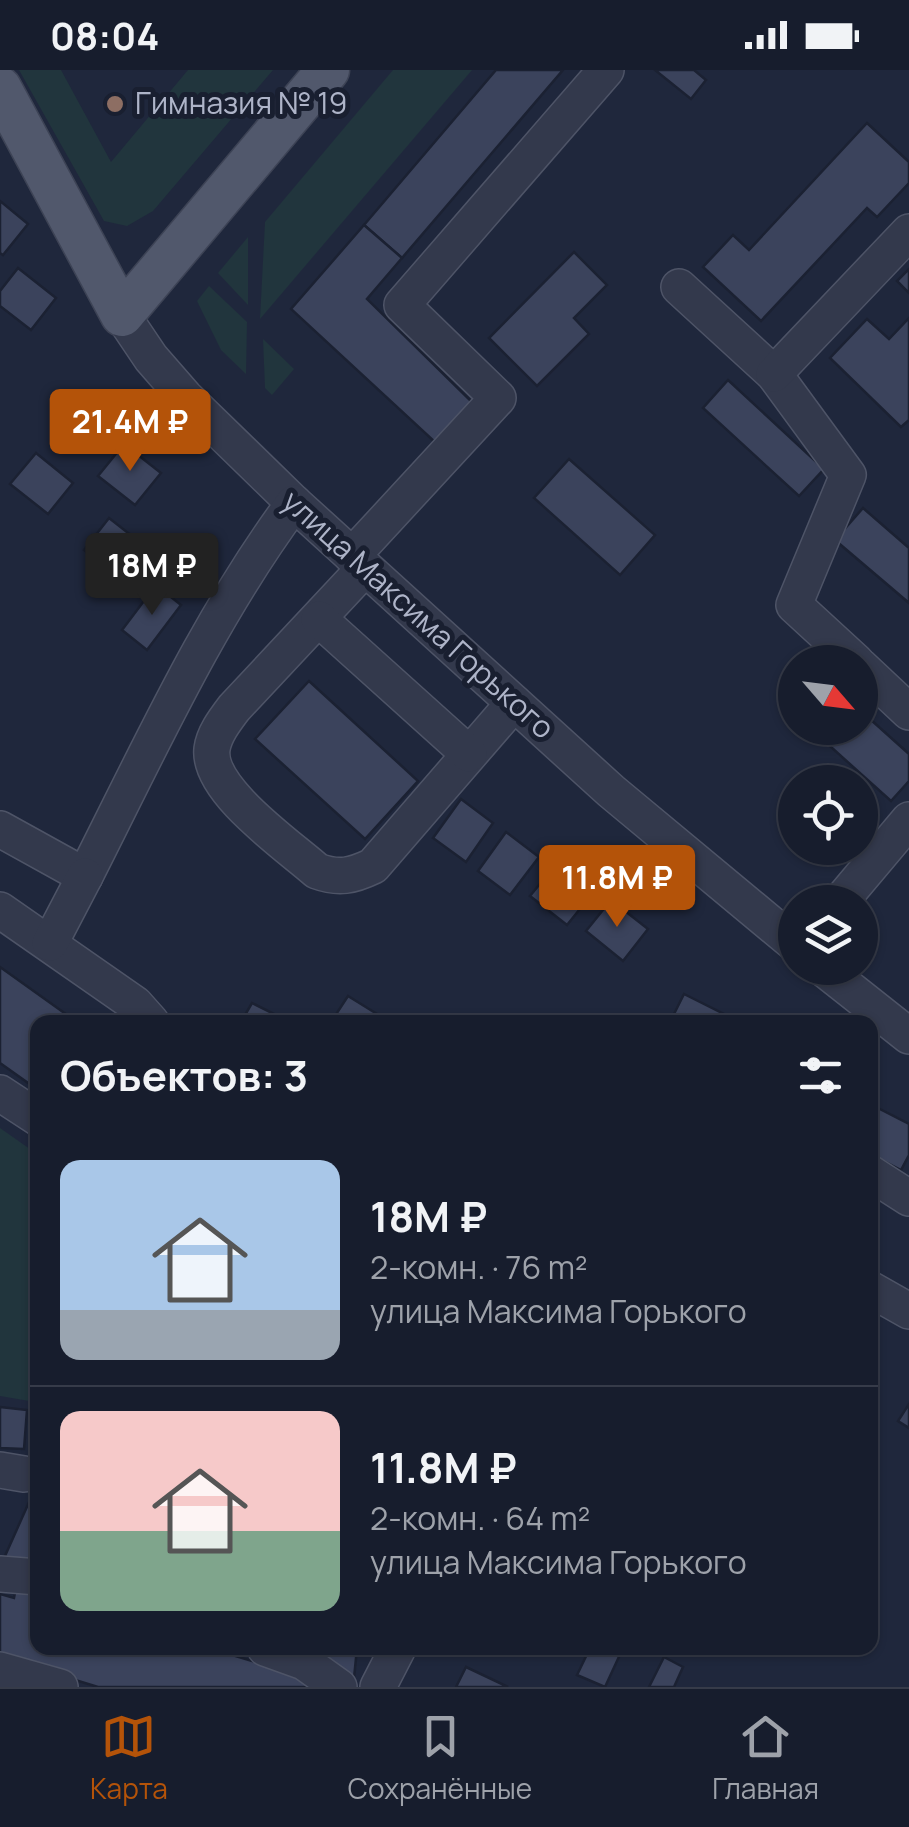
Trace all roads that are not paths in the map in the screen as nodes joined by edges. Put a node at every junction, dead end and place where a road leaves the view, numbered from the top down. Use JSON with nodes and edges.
{"nodes":[{"id":1,"x":328,"y":70,"type":"edge"},
{"id":2,"x":606,"y":70,"type":"edge"},
{"id":3,"x":0,"y":88,"type":"edge"},
{"id":4,"x":909,"y":232,"type":"edge"},
{"id":5,"x":679,"y":287,"type":"dead end"},
{"id":6,"x":122,"y":315,"type":"junction"},
{"id":7,"x":774,"y":374,"type":"junction"},
{"id":8,"x":294,"y":503,"type":"junction"},
{"id":9,"x":358,"y":562,"type":"junction"},
{"id":10,"x":319,"y":619,"type":"junction"},
{"id":11,"x":838,"y":645,"type":"edge"},
{"id":12,"x":878,"y":683,"type":"edge"},
{"id":13,"x":514,"y":704,"type":"junction"},
{"id":14,"x":909,"y":712,"type":"edge"},
{"id":15,"x":469,"y":754,"type":"junction"},
{"id":16,"x":909,"y":820,"type":"edge"},
{"id":17,"x":0,"y":829,"type":"edge"},
{"id":18,"x":85,"y":876,"type":"junction"},
{"id":19,"x":854,"y":885,"type":"edge"},
{"id":20,"x":0,"y":910,"type":"edge"},
{"id":21,"x":778,"y":930,"type":"edge"},
{"id":22,"x":50,"y":943,"type":"junction"},
{"id":23,"x":837,"y":985,"type":"edge"},
{"id":24,"x":862,"y":1014,"type":"edge"},
{"id":25,"x":145,"y":1015,"type":"edge"},
{"id":26,"x":878,"y":1021,"type":"edge"},
{"id":27,"x":909,"y":1036,"type":"edge"},
{"id":28,"x":0,"y":1094,"type":"edge"},
{"id":29,"x":30,"y":1113,"type":"edge"},
{"id":30,"x":878,"y":1178,"type":"edge"},
{"id":31,"x":909,"y":1198,"type":"edge"},
{"id":32,"x":878,"y":1294,"type":"edge"},
{"id":33,"x":909,"y":1311,"type":"edge"},
{"id":34,"x":0,"y":1574,"type":"edge"},
{"id":35,"x":30,"y":1576,"type":"edge"},
{"id":36,"x":284,"y":1655,"type":"edge"},
{"id":37,"x":394,"y":1655,"type":"edge"},
{"id":38,"x":0,"y":1670,"type":"edge"},
{"id":39,"x":60,"y":1687,"type":"edge"},
{"id":40,"x":338,"y":1687,"type":"edge"},
{"id":41,"x":378,"y":1687,"type":"edge"}],
"edges":[{"from":1,"to":6,"type":"main road"},
{"from":2,"to":9,"type":"street"},
{"from":3,"to":6,"type":"main road","name":"улица Максима Горького"},
{"from":4,"to":7,"type":"street"},
{"from":5,"to":7,"type":"street"},
{"from":6,"to":8,"type":"street","name":"улица Максима Горького"},
{"from":7,"to":11,"type":"street"},
{"from":8,"to":9,"type":"street","name":"улица Максима Горького"},
{"from":8,"to":18,"type":"street"},
{"from":9,"to":10,"type":"street"},
{"from":9,"to":13,"type":"street","name":"улица Максима Горького"},
{"from":10,"to":15,"type":"street"},
{"from":10,"to":15,"type":"street"},
{"from":12,"to":14,"type":"street"},
{"from":13,"to":15,"type":"street"},
{"from":13,"to":21,"type":"street","name":"улица Максима Горького"},
{"from":16,"to":19,"type":"street"},
{"from":17,"to":18,"type":"street"},
{"from":18,"to":22,"type":"street"},
{"from":20,"to":22,"type":"street"},
{"from":22,"to":25,"type":"street"},
{"from":23,"to":24,"type":"street"},
{"from":26,"to":27,"type":"street"},
{"from":28,"to":29,"type":"street"},
{"from":30,"to":31,"type":"street"},
{"from":32,"to":33,"type":"street"},
{"from":34,"to":35,"type":"street"},
{"from":36,"to":40,"type":"street"},
{"from":37,"to":41,"type":"street"},
{"from":38,"to":39,"type":"street"}]}
